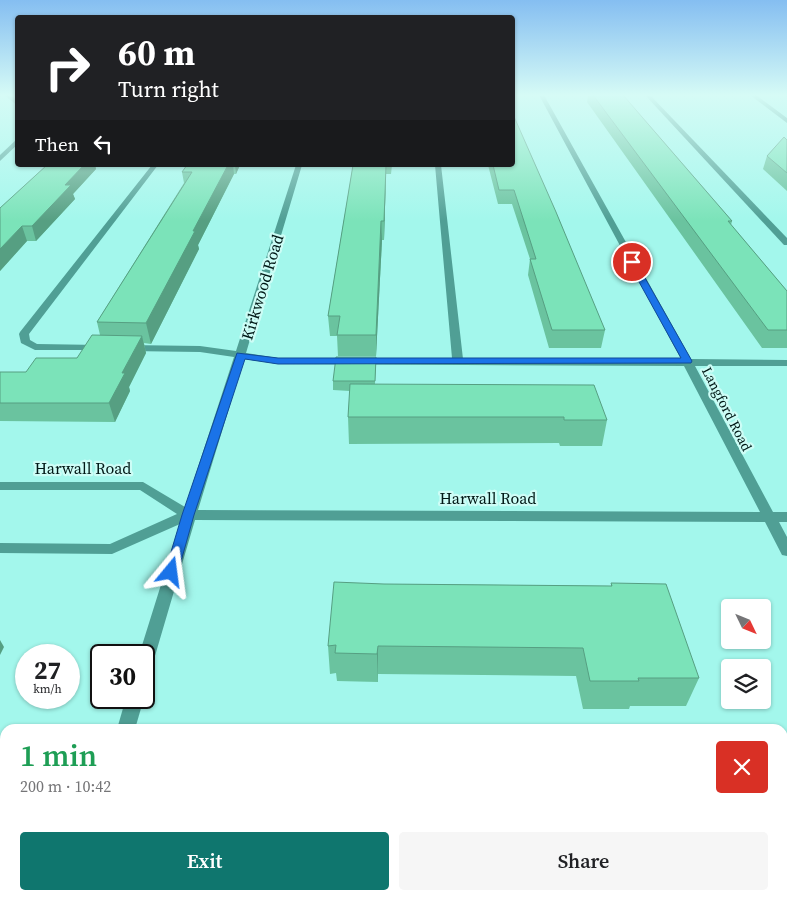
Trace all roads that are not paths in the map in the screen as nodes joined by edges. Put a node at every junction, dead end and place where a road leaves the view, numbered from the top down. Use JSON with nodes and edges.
{"nodes":[{"id":1,"x":564,"y":137,"type":"edge"},
{"id":2,"x":687,"y":137,"type":"edge"},
{"id":3,"x":15,"y":143,"type":"edge"},
{"id":4,"x":0,"y":159,"type":"edge"},
{"id":5,"x":153,"y":167,"type":"edge"},
{"id":6,"x":298,"y":167,"type":"edge"},
{"id":7,"x":438,"y":167,"type":"edge"},
{"id":8,"x":787,"y":243,"type":"edge"},
{"id":9,"x":241,"y":356,"type":"junction"},
{"id":10,"x":687,"y":361,"type":"junction"},
{"id":11,"x":458,"y":362,"type":"junction"},
{"id":12,"x":787,"y":363,"type":"edge"},
{"id":13,"x":0,"y":486,"type":"edge"},
{"id":14,"x":188,"y":515,"type":"junction"},
{"id":15,"x":768,"y":517,"type":"junction"},
{"id":16,"x":787,"y":517,"type":"edge"},
{"id":17,"x":0,"y":548,"type":"edge"},
{"id":18,"x":787,"y":551,"type":"edge"},
{"id":19,"x":150,"y":644,"type":"edge"},
{"id":20,"x":132,"y":709,"type":"edge"},
{"id":21,"x":127,"y":724,"type":"edge"}],
"edges":[{"from":1,"to":10,"type":"street","name":"Langford Road"},
{"from":2,"to":8,"type":"street"},
{"from":3,"to":4,"type":"street"},
{"from":5,"to":9,"type":"street"},
{"from":6,"to":9,"type":"street","name":"Kirkwood Road"},
{"from":7,"to":11,"type":"street"},
{"from":9,"to":11,"type":"street"},
{"from":9,"to":14,"type":"street","name":"Kirkwood Road"},
{"from":10,"to":11,"type":"street"},
{"from":10,"to":12,"type":"street"},
{"from":10,"to":15,"type":"street","name":"Langford Road"},
{"from":13,"to":14,"type":"street","name":"Harwall Road"},
{"from":14,"to":15,"type":"street","name":"Harwall Road"},
{"from":14,"to":17,"type":"street","name":"Harwall Road"},
{"from":14,"to":19,"type":"street","name":"Kirkwood Road"},
{"from":15,"to":16,"type":"street","name":"Harwall Road"},
{"from":15,"to":18,"type":"street","name":"Langford Road"},
{"from":20,"to":21,"type":"street"}]}
